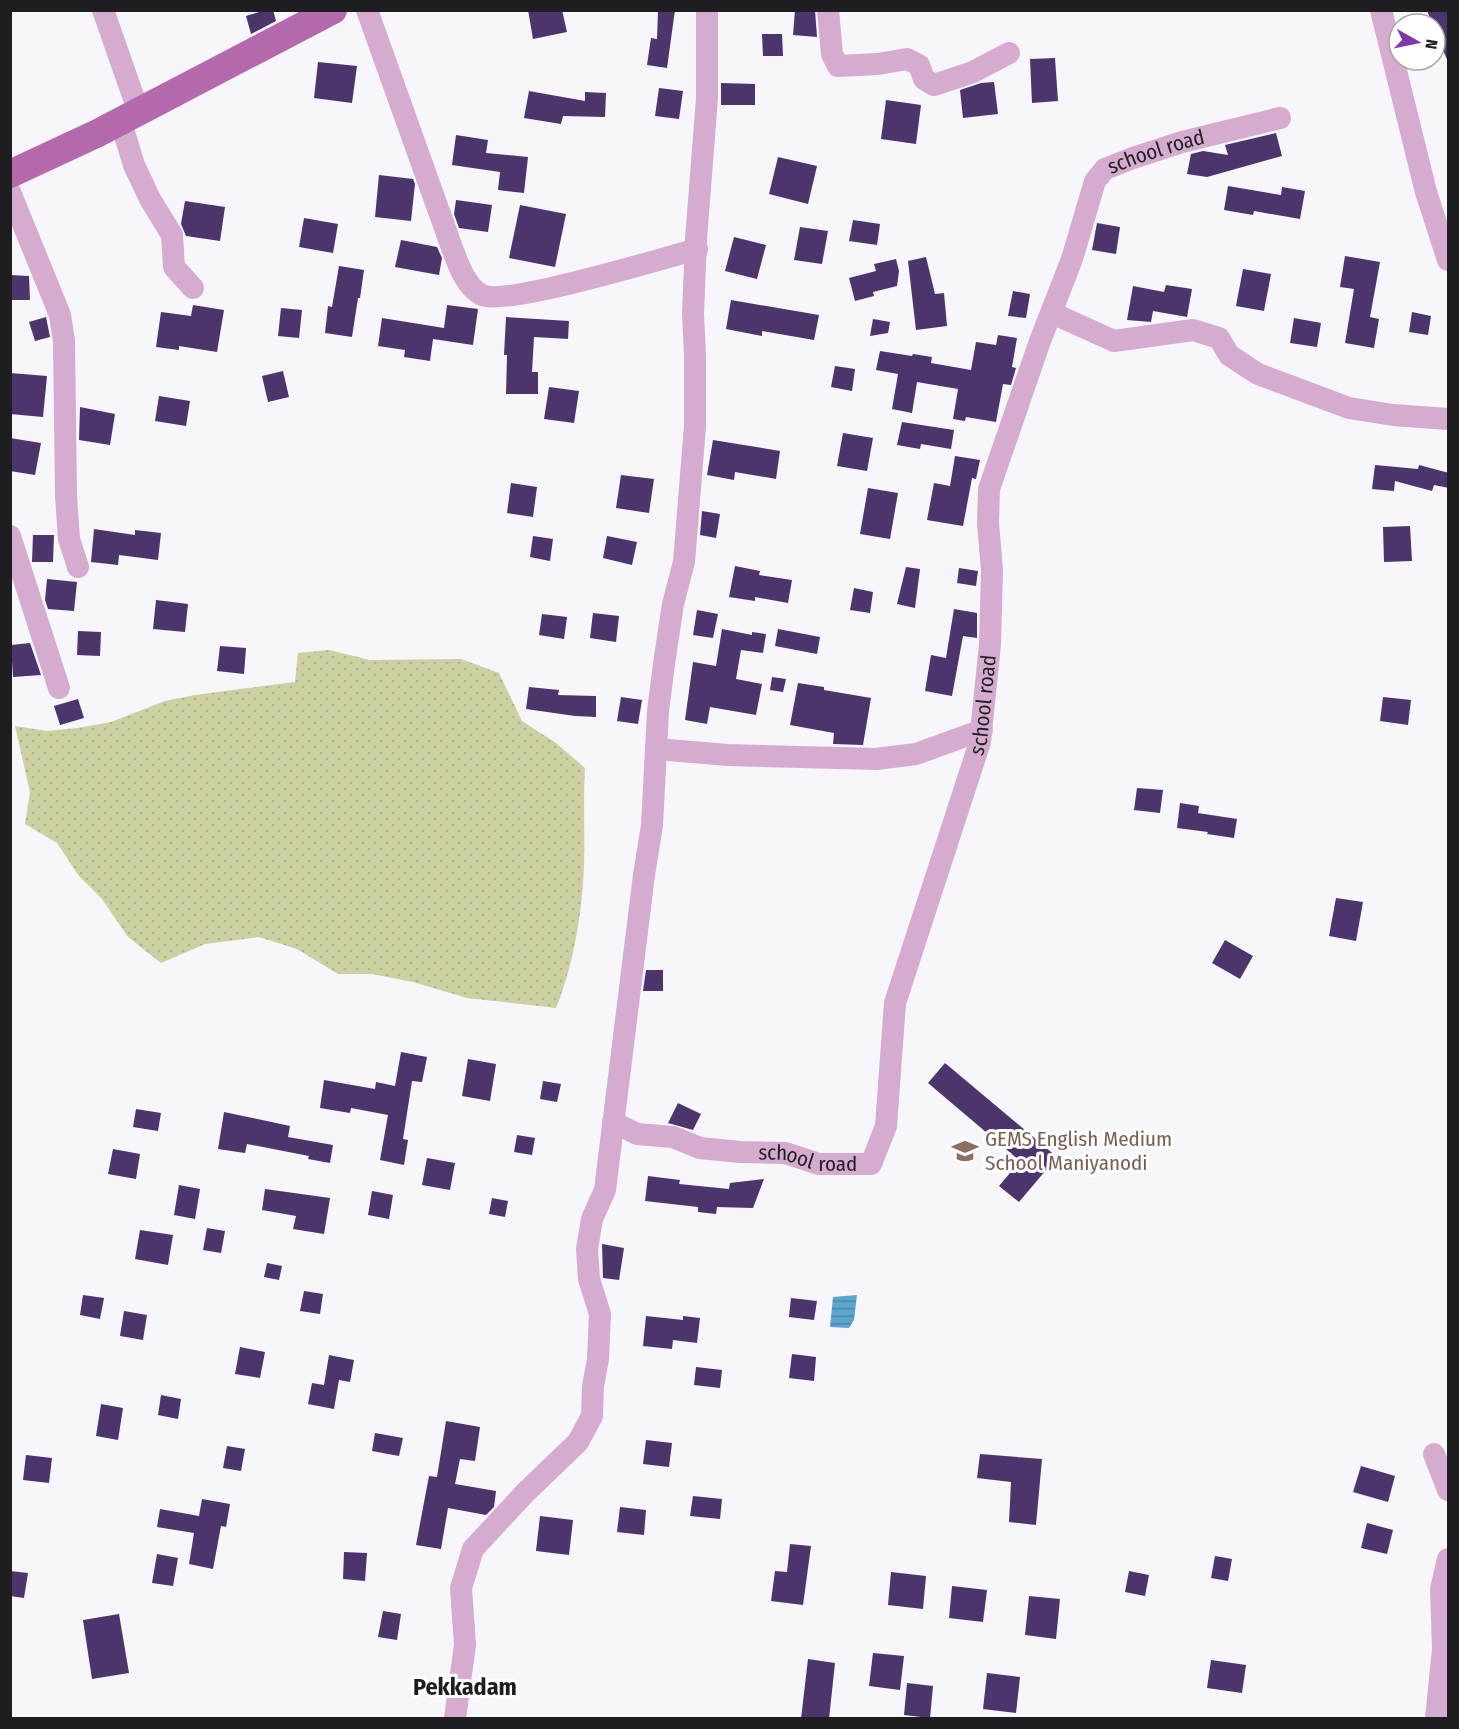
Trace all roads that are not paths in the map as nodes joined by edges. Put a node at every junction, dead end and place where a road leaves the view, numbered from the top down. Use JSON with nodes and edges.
{"nodes":[{"id":1,"x":103,"y":10,"type":"edge"},
{"id":2,"x":333,"y":10,"type":"edge"},
{"id":3,"x":367,"y":10,"type":"edge"},
{"id":4,"x":707,"y":10,"type":"edge"},
{"id":5,"x":828,"y":10,"type":"edge"},
{"id":6,"x":1381,"y":10,"type":"edge"},
{"id":7,"x":1009,"y":53,"type":"dead end"},
{"id":8,"x":129,"y":115,"type":"junction"},
{"id":9,"x":1280,"y":118,"type":"dead end"},
{"id":10,"x":10,"y":174,"type":"edge"},
{"id":11,"x":10,"y":192,"type":"edge"},
{"id":12,"x":697,"y":249,"type":"junction"},
{"id":13,"x":1449,"y":260,"type":"edge"},
{"id":14,"x":193,"y":288,"type":"dead end"},
{"id":15,"x":1052,"y":313,"type":"junction"},
{"id":16,"x":1449,"y":419,"type":"edge"},
{"id":17,"x":10,"y":536,"type":"edge"},
{"id":18,"x":78,"y":567,"type":"dead end"},
{"id":19,"x":59,"y":688,"type":"dead end"},
{"id":20,"x":982,"y":730,"type":"junction"},
{"id":21,"x":656,"y":749,"type":"junction"},
{"id":22,"x":614,"y":1122,"type":"junction"},
{"id":23,"x":1434,"y":1454,"type":"dead end"},
{"id":24,"x":1449,"y":1490,"type":"edge"},
{"id":25,"x":1449,"y":1559,"type":"edge"},
{"id":26,"x":455,"y":1719,"type":"edge"},
{"id":27,"x":1436,"y":1719,"type":"edge"}],
"edges":[{"from":1,"to":8,"type":"street"},
{"from":2,"to":8,"type":"main road"},
{"from":3,"to":12,"type":"street"},
{"from":4,"to":12,"type":"street"},
{"from":5,"to":7,"type":"street"},
{"from":6,"to":13,"type":"street"},
{"from":8,"to":10,"type":"main road"},
{"from":8,"to":14,"type":"street"},
{"from":9,"to":15,"type":"street","name":"school road"},
{"from":11,"to":18,"type":"street"},
{"from":12,"to":21,"type":"street"},
{"from":15,"to":16,"type":"street"},
{"from":15,"to":20,"type":"street","name":"school road"},
{"from":17,"to":19,"type":"street"},
{"from":20,"to":21,"type":"street"},
{"from":20,"to":22,"type":"street","name":"school road"},
{"from":21,"to":22,"type":"street"},
{"from":22,"to":26,"type":"street"},
{"from":23,"to":24,"type":"street"},
{"from":25,"to":27,"type":"street"}]}
